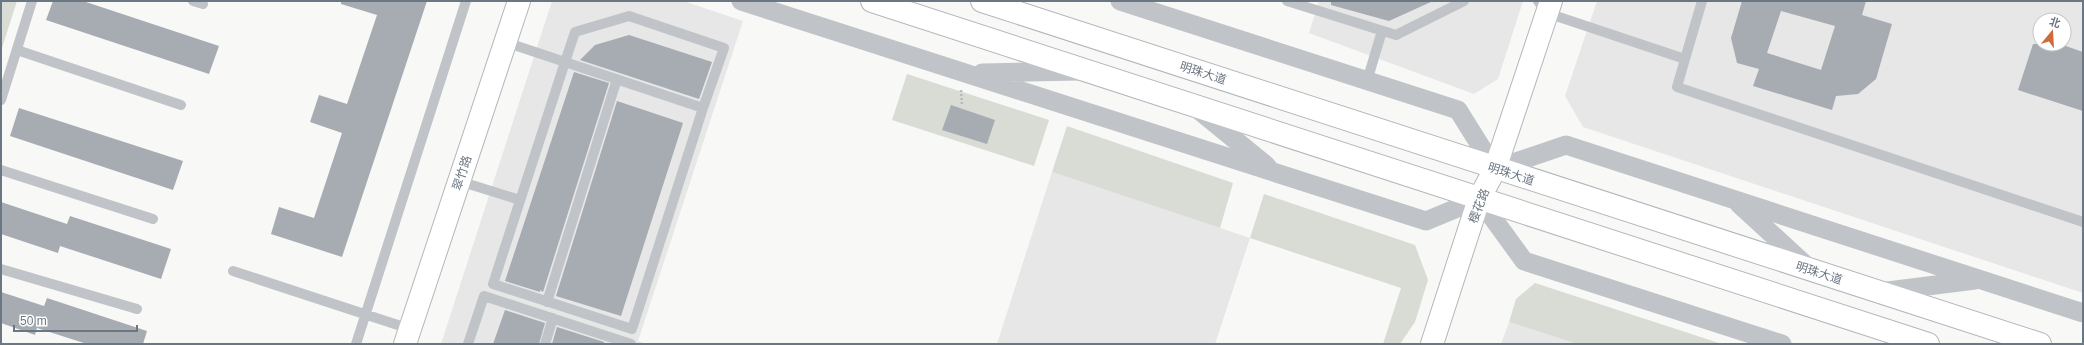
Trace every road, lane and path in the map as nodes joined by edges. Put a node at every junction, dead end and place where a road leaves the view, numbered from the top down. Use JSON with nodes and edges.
{"nodes":[{"id":1,"x":32,"y":1,"type":"edge"},
{"id":2,"x":193,"y":1,"type":"edge"},
{"id":3,"x":466,"y":1,"type":"edge"},
{"id":4,"x":519,"y":1,"type":"edge"},
{"id":5,"x":741,"y":1,"type":"edge"},
{"id":6,"x":872,"y":1,"type":"edge"},
{"id":7,"x":990,"y":1,"type":"edge"},
{"id":8,"x":1120,"y":1,"type":"edge"},
{"id":9,"x":1287,"y":1,"type":"edge"},
{"id":10,"x":1464,"y":1,"type":"edge"},
{"id":11,"x":1702,"y":1,"type":"edge"},
{"id":12,"x":203,"y":4,"type":"dead end"},
{"id":13,"x":1546,"y":5,"type":"edge"},
{"id":14,"x":1382,"y":31,"type":"junction"},
{"id":15,"x":505,"y":42,"type":"junction"},
{"id":16,"x":16,"y":50,"type":"junction"},
{"id":17,"x":1685,"y":59,"type":"junction"},
{"id":18,"x":564,"y":62,"type":"junction"},
{"id":19,"x":1085,"y":71,"type":"junction"},
{"id":20,"x":966,"y":74,"type":"junction"},
{"id":21,"x":618,"y":80,"type":"junction"},
{"id":22,"x":1367,"y":81,"type":"junction"},
{"id":23,"x":1,"y":100,"type":"edge"},
{"id":24,"x":181,"y":104,"type":"dead end"},
{"id":25,"x":1193,"y":106,"type":"junction"},
{"id":26,"x":703,"y":108,"type":"junction"},
{"id":27,"x":1331,"y":115,"type":"junction"},
{"id":28,"x":1319,"y":147,"type":"junction"},
{"id":29,"x":1495,"y":169,"type":"junction"},
{"id":30,"x":1,"y":170,"type":"edge"},
{"id":31,"x":1276,"y":173,"type":"junction"},
{"id":32,"x":459,"y":181,"type":"junction"},
{"id":33,"x":1479,"y":199,"type":"junction"},
{"id":34,"x":520,"y":200,"type":"junction"},
{"id":35,"x":1735,"y":200,"type":"junction"},
{"id":36,"x":153,"y":219,"type":"dead end"},
{"id":37,"x":2083,"y":222,"type":"edge"},
{"id":38,"x":1688,"y":231,"type":"junction"},
{"id":39,"x":1676,"y":263,"type":"junction"},
{"id":40,"x":1,"y":269,"type":"edge"},
{"id":41,"x":1812,"y":271,"type":"junction"},
{"id":42,"x":233,"y":272,"type":"dead end"},
{"id":43,"x":1980,"y":279,"type":"junction"},
{"id":44,"x":1879,"y":292,"type":"junction"},
{"id":45,"x":546,"y":302,"type":"junction"},
{"id":46,"x":136,"y":309,"type":"dead end"},
{"id":47,"x":366,"y":313,"type":"junction"},
{"id":48,"x":2083,"y":313,"type":"edge"},
{"id":49,"x":553,"y":318,"type":"junction"},
{"id":50,"x":407,"y":336,"type":"edge"},
{"id":51,"x":356,"y":344,"type":"edge"},
{"id":52,"x":468,"y":344,"type":"edge"},
{"id":53,"x":545,"y":344,"type":"edge"},
{"id":54,"x":631,"y":344,"type":"edge"},
{"id":55,"x":1432,"y":344,"type":"edge"},
{"id":56,"x":1782,"y":344,"type":"edge"},
{"id":57,"x":1928,"y":344,"type":"edge"},
{"id":58,"x":2040,"y":344,"type":"edge"}],
"edges":[{"from":1,"to":16,"type":"lane"},
{"from":2,"to":12,"type":"lane"},
{"from":3,"to":47,"type":"lane"},
{"from":4,"to":15,"type":"main road","name":"翠竹路"},
{"from":5,"to":20,"type":"street"},
{"from":6,"to":19,"type":"main road"},
{"from":7,"to":27,"type":"main road","name":"明珠大道"},
{"from":8,"to":22,"type":"street"},
{"from":9,"to":14,"type":"lane"},
{"from":10,"to":14,"type":"lane"},
{"from":11,"to":17,"type":"lane"},
{"from":13,"to":17,"type":"lane"},
{"from":13,"to":29,"type":"main road","name":"樱花路"},
{"from":14,"to":22,"type":"lane"},
{"from":15,"to":18,"type":"lane"},
{"from":15,"to":32,"type":"main road","name":"翠竹路"},
{"from":16,"to":23,"type":"lane"},
{"from":16,"to":24,"type":"lane"},
{"from":17,"to":37,"type":"lane"},
{"from":18,"to":21,"type":"lane"},
{"from":18,"to":26,"type":"lane"},
{"from":18,"to":34,"type":"lane"},
{"from":19,"to":20,"type":"street"},
{"from":19,"to":25,"type":"main road"},
{"from":20,"to":31,"type":"street"},
{"from":21,"to":26,"type":"lane"},
{"from":21,"to":45,"type":"lane"},
{"from":22,"to":29,"type":"street"},
{"from":25,"to":28,"type":"main road"},
{"from":25,"to":31,"type":"street"},
{"from":26,"to":45,"type":"lane"},
{"from":27,"to":28,"type":"main road"},
{"from":27,"to":29,"type":"main road","name":"明珠大道"},
{"from":28,"to":33,"type":"main road"},
{"from":29,"to":33,"type":"main road","name":"樱花路"},
{"from":29,"to":35,"type":"street"},
{"from":29,"to":38,"type":"main road","name":"明珠大道"},
{"from":30,"to":36,"type":"lane"},
{"from":31,"to":33,"type":"street"},
{"from":32,"to":34,"type":"lane"},
{"from":32,"to":50,"type":"main road","name":"翠竹路"},
{"from":33,"to":39,"type":"main road"},
{"from":33,"to":55,"type":"main road","name":"樱花路"},
{"from":33,"to":56,"type":"street"},
{"from":34,"to":45,"type":"lane"},
{"from":35,"to":41,"type":"street"},
{"from":35,"to":43,"type":"street"},
{"from":38,"to":39,"type":"main road"},
{"from":38,"to":41,"type":"main road","name":"明珠大道"},
{"from":39,"to":57,"type":"main road"},
{"from":40,"to":46,"type":"lane"},
{"from":41,"to":44,"type":"main road","name":"明珠大道"},
{"from":42,"to":47,"type":"lane"},
{"from":43,"to":44,"type":"street"},
{"from":43,"to":48,"type":"street"},
{"from":44,"to":58,"type":"main road","name":"明珠大道"},
{"from":47,"to":50,"type":"lane"},
{"from":47,"to":51,"type":"lane"},
{"from":49,"to":52,"type":"lane"},
{"from":49,"to":53,"type":"lane"},
{"from":49,"to":54,"type":"lane"}]}
